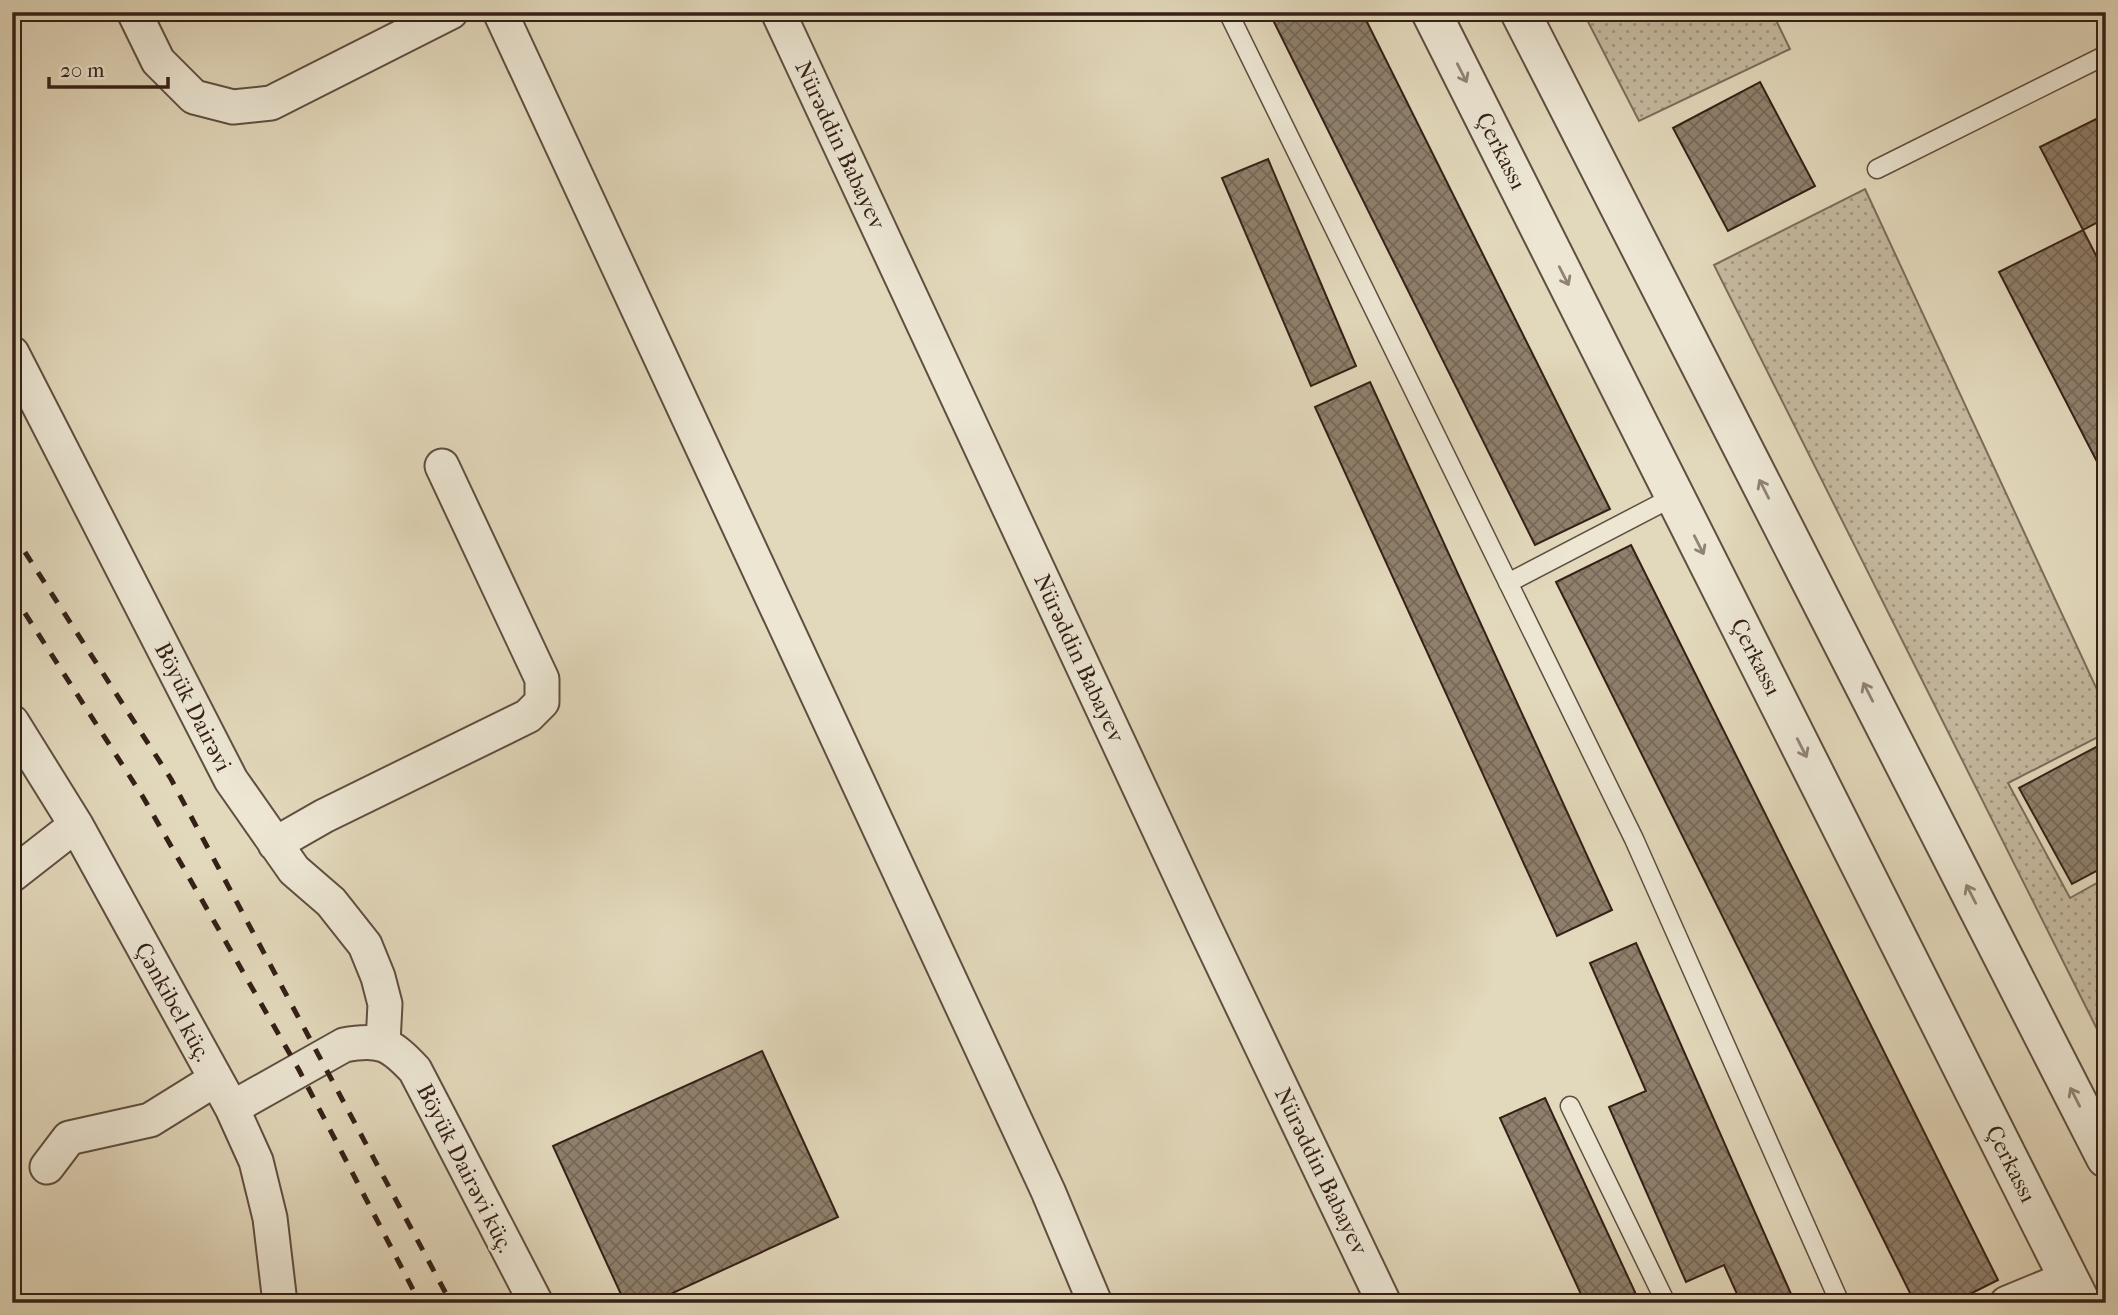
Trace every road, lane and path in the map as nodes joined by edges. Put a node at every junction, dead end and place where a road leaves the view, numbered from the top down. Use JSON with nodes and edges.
{"nodes":[{"id":1,"x":134,"y":12,"type":"edge"},
{"id":2,"x":451,"y":12,"type":"edge"},
{"id":3,"x":500,"y":12,"type":"edge"},
{"id":4,"x":778,"y":12,"type":"edge"},
{"id":5,"x":1228,"y":12,"type":"edge"},
{"id":6,"x":1431,"y":12,"type":"edge"},
{"id":7,"x":1520,"y":12,"type":"edge"},
{"id":8,"x":2106,"y":55,"type":"edge"},
{"id":9,"x":1877,"y":169,"type":"dead end"},
{"id":10,"x":12,"y":354,"type":"edge"},
{"id":11,"x":442,"y":466,"type":"dead end"},
{"id":12,"x":1675,"y":496,"type":"junction"},
{"id":13,"x":1508,"y":583,"type":"junction"},
{"id":14,"x":12,"y":722,"type":"edge"},
{"id":15,"x":76,"y":825,"type":"junction"},
{"id":16,"x":275,"y":844,"type":"junction"},
{"id":17,"x":12,"y":875,"type":"edge"},
{"id":18,"x":383,"y":1043,"type":"junction"},
{"id":19,"x":216,"y":1079,"type":"junction"},
{"id":20,"x":1570,"y":1106,"type":"dead end"},
{"id":21,"x":232,"y":1108,"type":"junction"},
{"id":22,"x":2106,"y":1157,"type":"edge"},
{"id":23,"x":47,"y":1167,"type":"dead end"},
{"id":24,"x":2074,"y":1290,"type":"edge"},
{"id":25,"x":280,"y":1303,"type":"edge"},
{"id":26,"x":536,"y":1303,"type":"edge"},
{"id":27,"x":1095,"y":1303,"type":"edge"},
{"id":28,"x":1384,"y":1303,"type":"edge"},
{"id":29,"x":1666,"y":1303,"type":"edge"},
{"id":30,"x":1840,"y":1303,"type":"edge"},
{"id":31,"x":2007,"y":1303,"type":"edge"}],
"edges":[{"from":1,"to":2,"type":"street"},
{"from":3,"to":27,"type":"street"},
{"from":4,"to":28,"type":"street","name":"Nürəddin Babayev"},
{"from":5,"to":13,"type":"lane"},
{"from":6,"to":12,"type":"street","name":"Çerkassı","one_way":true},
{"from":22,"to":7,"type":"street","one_way":true},
{"from":8,"to":9,"type":"lane"},
{"from":10,"to":16,"type":"street","name":"Böyük Dairəvi"},
{"from":11,"to":16,"type":"street"},
{"from":12,"to":13,"type":"lane"},
{"from":12,"to":24,"type":"street","name":"Çerkassı","one_way":true},
{"from":13,"to":30,"type":"lane"},
{"from":14,"to":15,"type":"street","name":"Çənkibel küç."},
{"from":15,"to":17,"type":"street"},
{"from":15,"to":19,"type":"street","name":"Çənkibel küç."},
{"from":16,"to":18,"type":"street","name":"Böyük Dairəvi"},
{"from":18,"to":21,"type":"street"},
{"from":18,"to":26,"type":"street","name":"Böyük Dairəvi küç."},
{"from":19,"to":21,"type":"street","name":"Çənkibel küç."},
{"from":19,"to":23,"type":"street"},
{"from":20,"to":29,"type":"lane"},
{"from":21,"to":25,"type":"street","name":"Çənkibel küç."},
{"from":24,"to":31,"type":"street"}]}
